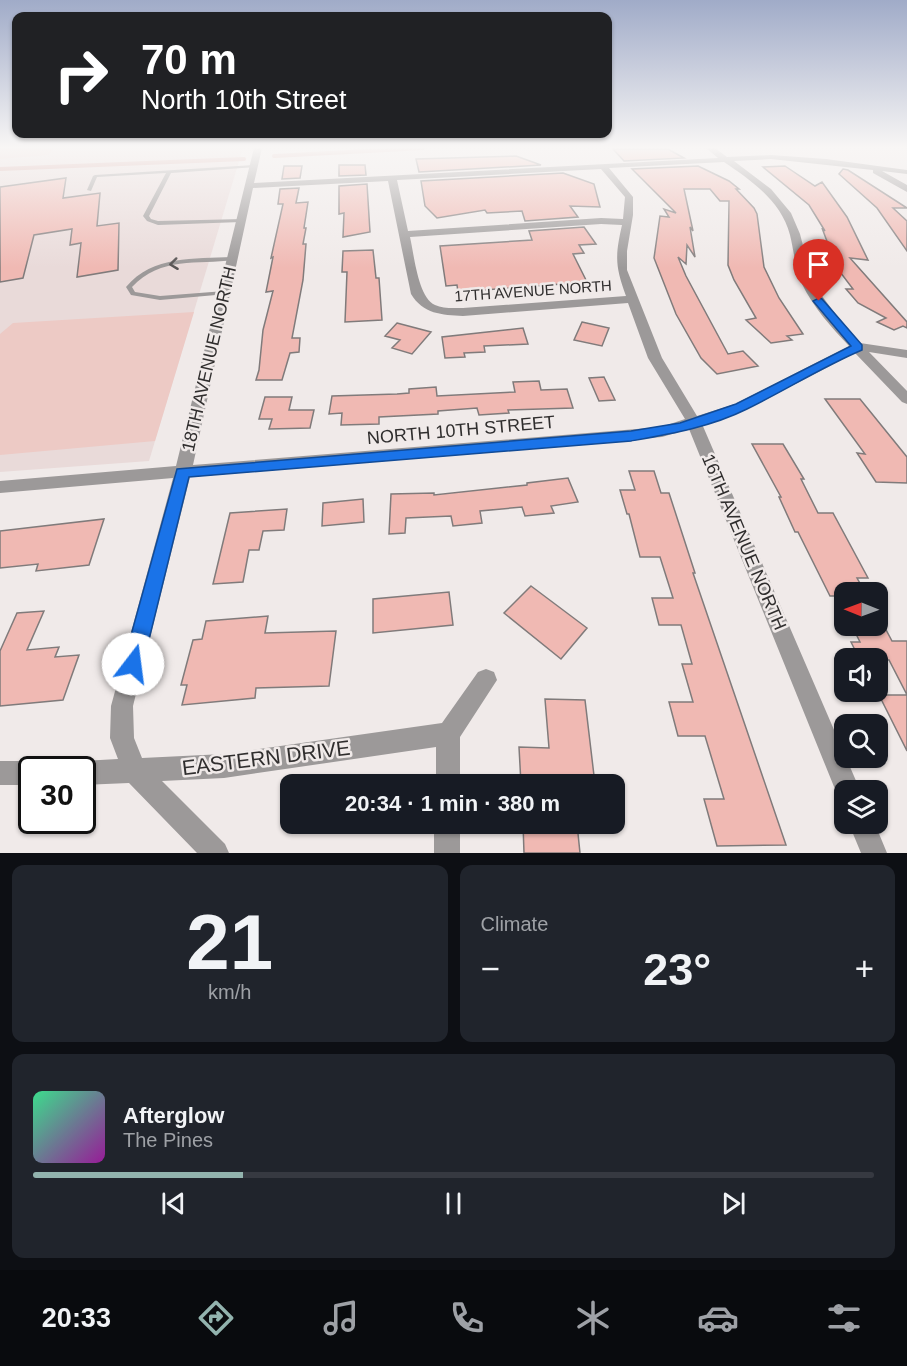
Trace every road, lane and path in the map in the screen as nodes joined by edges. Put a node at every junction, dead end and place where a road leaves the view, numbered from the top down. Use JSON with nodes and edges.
{"nodes":[{"id":1,"x":161,"y":188,"type":"edge"},
{"id":2,"x":249,"y":188,"type":"edge"},
{"id":3,"x":394,"y":188,"type":"edge"},
{"id":4,"x":621,"y":188,"type":"edge"},
{"id":5,"x":764,"y":188,"type":"edge"},
{"id":6,"x":241,"y":220,"type":"junction"},
{"id":7,"x":626,"y":222,"type":"junction"},
{"id":8,"x":406,"y":234,"type":"junction"},
{"id":9,"x":232,"y":259,"type":"junction"},
{"id":10,"x":225,"y":293,"type":"junction"},
{"id":11,"x":632,"y":299,"type":"junction"},
{"id":12,"x":858,"y":347,"type":"junction"},
{"id":13,"x":907,"y":354,"type":"edge"},
{"id":14,"x":907,"y":399,"type":"edge"},
{"id":15,"x":694,"y":422,"type":"junction"},
{"id":16,"x":183,"y":473,"type":"junction"},
{"id":17,"x":0,"y":487,"type":"edge"},
{"id":18,"x":486,"y":680,"type":"dead end"},
{"id":19,"x":448,"y":734,"type":"junction"},
{"id":20,"x":135,"y":772,"type":"junction"},
{"id":21,"x":0,"y":773,"type":"edge"},
{"id":22,"x":18,"y":773,"type":"edge"},
{"id":23,"x":96,"y":773,"type":"edge"},
{"id":24,"x":448,"y":774,"type":"edge"},
{"id":25,"x":844,"y":780,"type":"edge"},
{"id":26,"x":447,"y":834,"type":"edge"},
{"id":27,"x":866,"y":834,"type":"edge"},
{"id":28,"x":216,"y":853,"type":"edge"},
{"id":29,"x":447,"y":853,"type":"edge"},
{"id":30,"x":874,"y":853,"type":"edge"}],
"edges":[{"from":1,"to":6,"type":"lane"},
{"from":2,"to":6,"type":"street","name":"18TH AVENUE NORTH"},
{"from":3,"to":8,"type":"street","name":"17TH AVENUE NORTH"},
{"from":4,"to":7,"type":"street","name":"16TH AVENUE NORTH"},
{"from":5,"to":12,"type":"street"},
{"from":6,"to":9,"type":"street","name":"18TH AVENUE NORTH"},
{"from":7,"to":8,"type":"street"},
{"from":7,"to":11,"type":"street","name":"16TH AVENUE NORTH"},
{"from":8,"to":11,"type":"street","name":"17TH AVENUE NORTH"},
{"from":9,"to":10,"type":"street","name":"18TH AVENUE NORTH"},
{"from":9,"to":10,"type":"lane","one_way":true},
{"from":10,"to":16,"type":"street","name":"18TH AVENUE NORTH"},
{"from":11,"to":15,"type":"street","name":"16TH AVENUE NORTH"},
{"from":12,"to":13,"type":"street"},
{"from":12,"to":14,"type":"street"},
{"from":12,"to":15,"type":"street","name":"NORTH 10TH STREET"},
{"from":15,"to":16,"type":"street","name":"NORTH 10TH STREET"},
{"from":15,"to":25,"type":"street","name":"16TH AVENUE NORTH"},
{"from":16,"to":17,"type":"street","name":"NORTH 10TH STREET"},
{"from":16,"to":20,"type":"street","name":"18TH AVENUE NORTH"},
{"from":18,"to":19,"type":"street"},
{"from":19,"to":20,"type":"street","name":"EASTERN DRIVE"},
{"from":19,"to":24,"type":"street"},
{"from":20,"to":23,"type":"street","name":"EASTERN DRIVE"},
{"from":20,"to":28,"type":"street","name":"18TH AVENUE NORTH"},
{"from":21,"to":22,"type":"street"},
{"from":26,"to":29,"type":"street"},
{"from":27,"to":30,"type":"street"}]}
